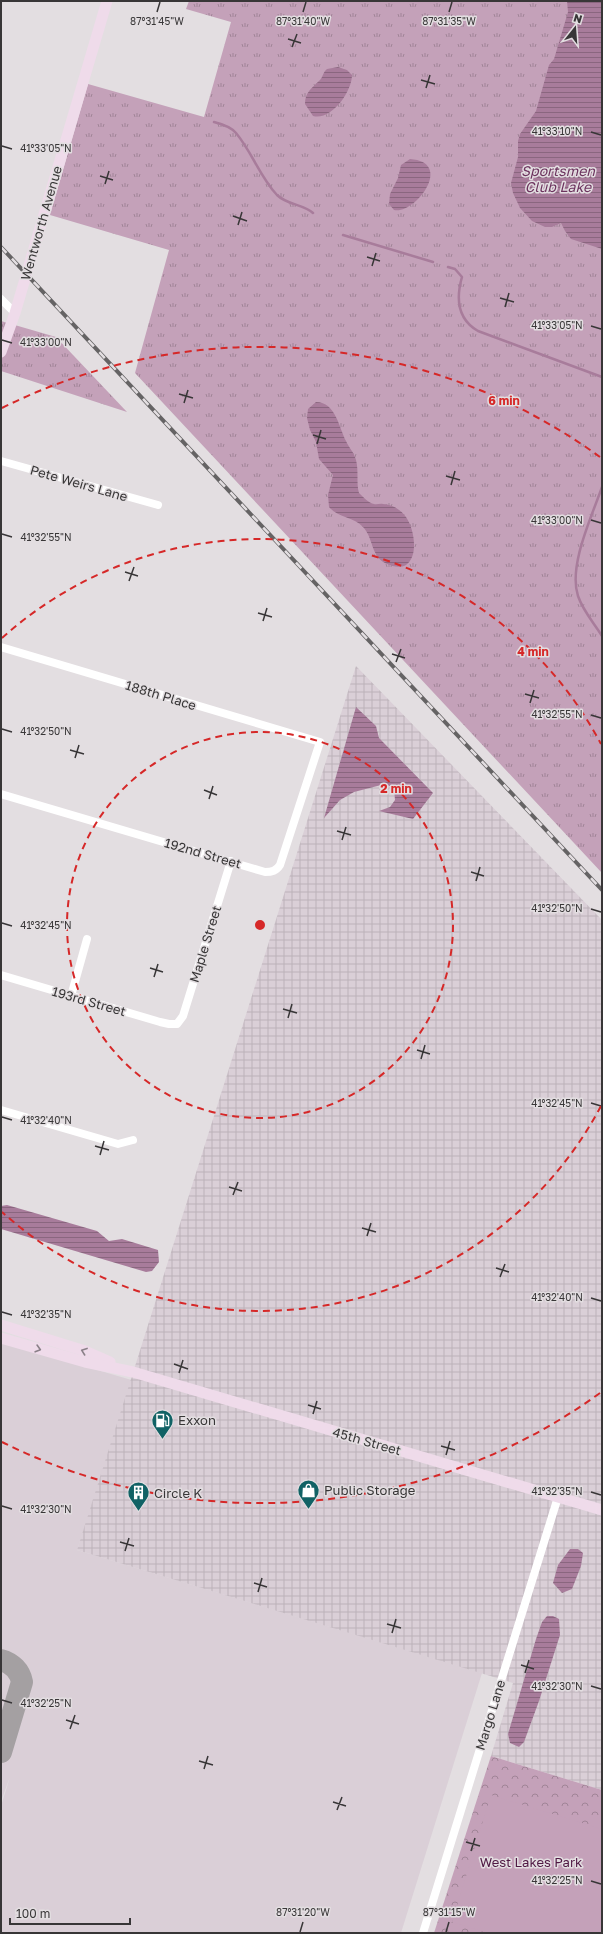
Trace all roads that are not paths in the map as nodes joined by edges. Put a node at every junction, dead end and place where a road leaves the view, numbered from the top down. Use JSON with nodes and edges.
{"nodes":[{"id":1,"x":107,"y":1,"type":"edge"},
{"id":2,"x":1,"y":299,"type":"edge"},
{"id":3,"x":15,"y":313,"type":"junction"},
{"id":4,"x":1,"y":352,"type":"edge"},
{"id":5,"x":1,"y":461,"type":"edge"},
{"id":6,"x":158,"y":505,"type":"dead end"},
{"id":7,"x":1,"y":647,"type":"edge"},
{"id":8,"x":320,"y":742,"type":"joint"},
{"id":9,"x":1,"y":794,"type":"edge"},
{"id":10,"x":231,"y":862,"type":"junction"},
{"id":11,"x":87,"y":939,"type":"dead end"},
{"id":12,"x":1,"y":975,"type":"edge"},
{"id":13,"x":71,"y":996,"type":"junction"},
{"id":14,"x":177,"y":1024,"type":"joint"},
{"id":15,"x":1,"y":1110,"type":"edge"},
{"id":16,"x":133,"y":1140,"type":"dead end"},
{"id":17,"x":1,"y":1325,"type":"edge"},
{"id":18,"x":1,"y":1338,"type":"edge"},
{"id":19,"x":133,"y":1372,"type":"junction"},
{"id":20,"x":558,"y":1497,"type":"junction"},
{"id":21,"x":602,"y":1510,"type":"edge"},
{"id":22,"x":423,"y":1933,"type":"edge"}],
"edges":[{"from":1,"to":3,"type":"main road","name":"Wentworth Avenue"},
{"from":2,"to":3,"type":"street"},
{"from":3,"to":4,"type":"main road","name":"Wentworth Avenue"},
{"from":5,"to":6,"type":"street","name":"Pete Weirs Lane"},
{"from":7,"to":8,"type":"street","name":"188th Place"},
{"from":8,"to":10,"type":"street","name":"192nd Street"},
{"from":9,"to":10,"type":"street","name":"192nd Street"},
{"from":10,"to":14,"type":"street","name":"Maple Street"},
{"from":11,"to":13,"type":"street"},
{"from":12,"to":13,"type":"street","name":"193rd Street"},
{"from":13,"to":14,"type":"street","name":"193rd Street"},
{"from":15,"to":16,"type":"street"},
{"from":19,"to":17,"type":"main road","one_way":true},
{"from":18,"to":19,"type":"main road","one_way":true},
{"from":19,"to":20,"type":"main road","name":"45th Street"},
{"from":20,"to":21,"type":"main road","name":"45th Street"},
{"from":20,"to":22,"type":"street","name":"Margo Lane"}]}
